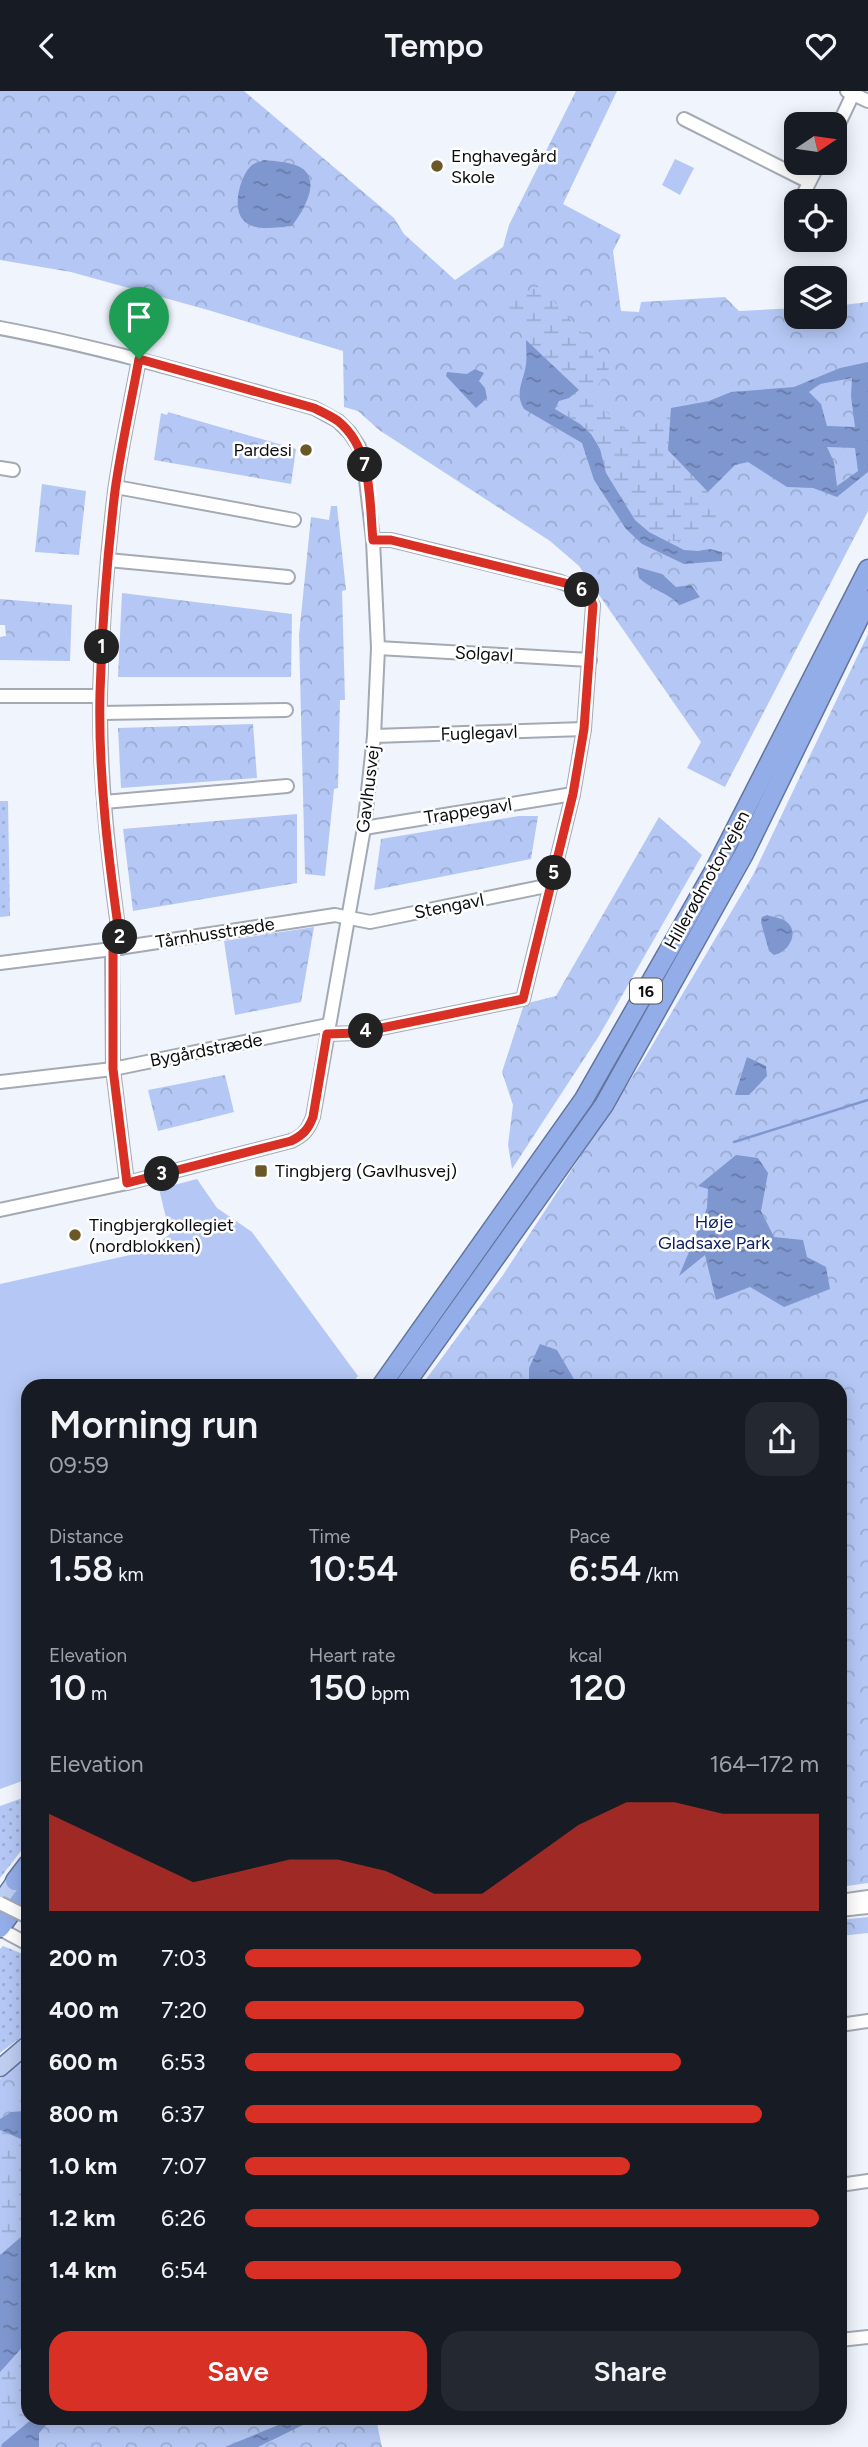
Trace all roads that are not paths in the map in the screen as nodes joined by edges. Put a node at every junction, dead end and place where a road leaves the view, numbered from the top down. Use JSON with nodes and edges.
{"nodes":[{"id":1,"x":850,"y":93,"type":"edge"},
{"id":2,"x":868,"y":101,"type":"edge"},
{"id":3,"x":842,"y":112,"type":"edge"},
{"id":4,"x":684,"y":119,"type":"dead end"},
{"id":5,"x":813,"y":175,"type":"edge"},
{"id":6,"x":809,"y":182,"type":"junction"},
{"id":7,"x":806,"y":189,"type":"edge"},
{"id":8,"x":0,"y":328,"type":"edge"},
{"id":9,"x":139,"y":359,"type":"junction"},
{"id":10,"x":116,"y":487,"type":"junction"},
{"id":11,"x":295,"y":520,"type":"dead end"},
{"id":12,"x":373,"y":540,"type":"junction"},
{"id":13,"x":108,"y":560,"type":"junction"},
{"id":14,"x":868,"y":569,"type":"edge"},
{"id":15,"x":288,"y":577,"type":"dead end"},
{"id":16,"x":868,"y":600,"type":"edge"},
{"id":17,"x":378,"y":648,"type":"junction"},
{"id":18,"x":590,"y":660,"type":"junction"},
{"id":19,"x":0,"y":696,"type":"edge"},
{"id":20,"x":100,"y":696,"type":"junction"},
{"id":21,"x":286,"y":710,"type":"dead end"},
{"id":22,"x":101,"y":713,"type":"junction"},
{"id":23,"x":584,"y":729,"type":"junction"},
{"id":24,"x":374,"y":736,"type":"junction"},
{"id":25,"x":288,"y":786,"type":"dead end"},
{"id":26,"x":573,"y":794,"type":"junction"},
{"id":27,"x":104,"y":802,"type":"junction"},
{"id":28,"x":364,"y":828,"type":"junction"},
{"id":29,"x":551,"y":885,"type":"junction"},
{"id":30,"x":347,"y":918,"type":"junction"},
{"id":31,"x":117,"y":948,"type":"junction"},
{"id":32,"x":0,"y":963,"type":"edge"},
{"id":33,"x":328,"y":1030,"type":"junction"},
{"id":34,"x":113,"y":1069,"type":"junction"},
{"id":35,"x":0,"y":1082,"type":"edge"},
{"id":36,"x":127,"y":1183,"type":"junction"},
{"id":37,"x":0,"y":1210,"type":"edge"},
{"id":38,"x":386,"y":1379,"type":"edge"},
{"id":39,"x":409,"y":1379,"type":"edge"},
{"id":40,"x":21,"y":1886,"type":"edge"},
{"id":41,"x":21,"y":1887,"type":"edge"},
{"id":42,"x":868,"y":1898,"type":"edge"},
{"id":43,"x":847,"y":1900,"type":"edge"},
{"id":44,"x":0,"y":1902,"type":"edge"},
{"id":45,"x":868,"y":1907,"type":"edge"},
{"id":46,"x":847,"y":1909,"type":"edge"},
{"id":47,"x":21,"y":1913,"type":"edge"},
{"id":48,"x":0,"y":1929,"type":"edge"},
{"id":49,"x":21,"y":1940,"type":"edge"},
{"id":50,"x":868,"y":2021,"type":"edge"},
{"id":51,"x":847,"y":2024,"type":"edge"},
{"id":52,"x":21,"y":2050,"type":"edge"},
{"id":53,"x":0,"y":2068,"type":"edge"},
{"id":54,"x":868,"y":2181,"type":"edge"},
{"id":55,"x":847,"y":2184,"type":"edge"},
{"id":56,"x":868,"y":2337,"type":"edge"},
{"id":57,"x":847,"y":2339,"type":"edge"}],
"edges":[{"from":1,"to":2,"type":"street"},
{"from":1,"to":3,"type":"street"},
{"from":4,"to":6,"type":"street"},
{"from":5,"to":6,"type":"street"},
{"from":6,"to":7,"type":"street"},
{"from":8,"to":9,"type":"street"},
{"from":9,"to":10,"type":"street"},
{"from":9,"to":12,"type":"street","name":"Gavlhusvej"},
{"from":10,"to":11,"type":"street"},
{"from":10,"to":13,"type":"street"},
{"from":12,"to":17,"type":"street","name":"Gavlhusvej"},
{"from":12,"to":18,"type":"street"},
{"from":13,"to":15,"type":"street"},
{"from":13,"to":20,"type":"street"},
{"from":14,"to":38,"type":"highway","name":"Hillerødmotorvejen","number":"16"},
{"from":16,"to":39,"type":"highway","name":"Hillerødmotorvejen","number":"16"},
{"from":17,"to":18,"type":"street","name":"Solgavl"},
{"from":17,"to":24,"type":"street","name":"Gavlhusvej"},
{"from":18,"to":23,"type":"street"},
{"from":19,"to":20,"type":"street"},
{"from":20,"to":22,"type":"street"},
{"from":21,"to":22,"type":"street"},
{"from":22,"to":27,"type":"street"},
{"from":23,"to":24,"type":"street","name":"Fuglegavl"},
{"from":23,"to":26,"type":"street"},
{"from":24,"to":28,"type":"street","name":"Gavlhusvej"},
{"from":25,"to":27,"type":"street"},
{"from":26,"to":28,"type":"street","name":"Trappegavl"},
{"from":26,"to":29,"type":"street"},
{"from":27,"to":31,"type":"street"},
{"from":28,"to":30,"type":"street","name":"Gavlhusvej"},
{"from":29,"to":30,"type":"street","name":"Stengavl"},
{"from":29,"to":33,"type":"street","name":"Bygårdstræde"},
{"from":30,"to":31,"type":"street","name":"Tårnhusstræde"},
{"from":30,"to":33,"type":"street","name":"Gavlhusvej"},
{"from":31,"to":32,"type":"street","name":"Tårnhusstræde"},
{"from":31,"to":34,"type":"street"},
{"from":33,"to":34,"type":"street","name":"Bygårdstræde"},
{"from":33,"to":36,"type":"street","name":"Gavlhusvej"},
{"from":34,"to":35,"type":"street","name":"Bygårdstræde"},
{"from":34,"to":36,"type":"street"},
{"from":36,"to":37,"type":"street"},
{"from":40,"to":44,"type":"main road"},
{"from":41,"to":48,"type":"highway"},
{"from":42,"to":43,"type":"street"},
{"from":44,"to":47,"type":"street","bridge":true},
{"from":45,"to":46,"type":"street"},
{"from":48,"to":49,"type":"street"},
{"from":50,"to":51,"type":"street"},
{"from":52,"to":53,"type":"main road"},
{"from":54,"to":55,"type":"street"},
{"from":56,"to":57,"type":"street"}]}
